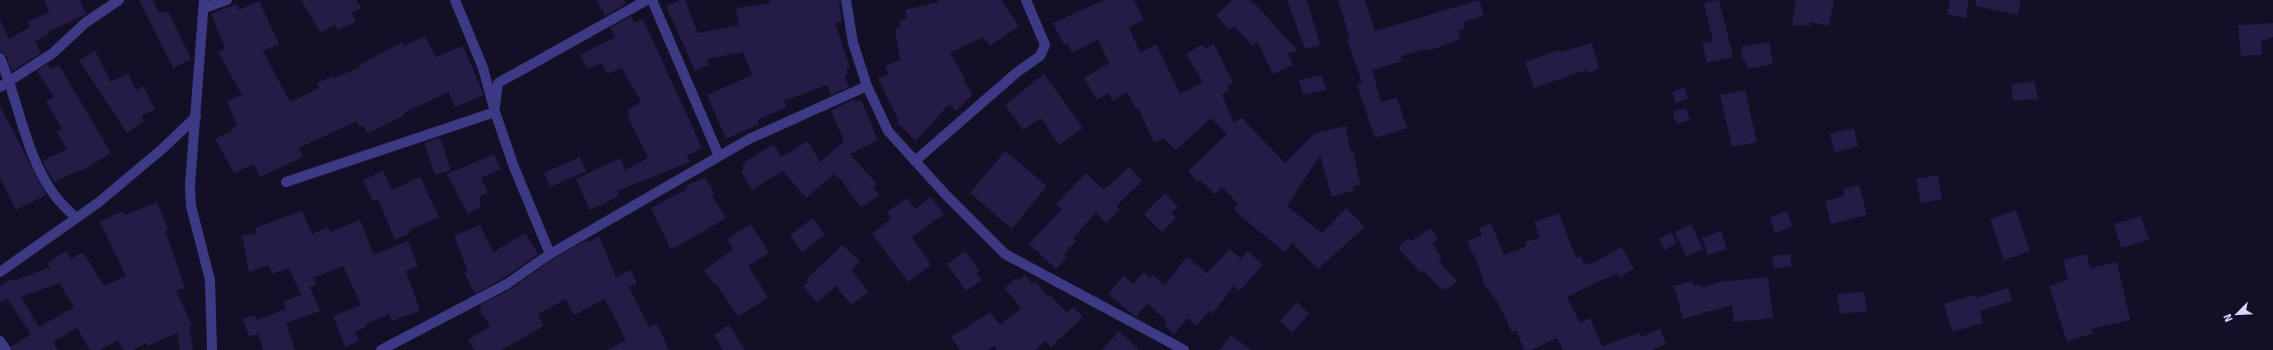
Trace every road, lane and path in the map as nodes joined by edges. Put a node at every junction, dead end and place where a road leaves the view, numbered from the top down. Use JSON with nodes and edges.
{"nodes":[{"id":1,"x":119,"y":0,"type":"edge"},
{"id":2,"x":227,"y":0,"type":"edge"},
{"id":3,"x":455,"y":0,"type":"edge"},
{"id":4,"x":647,"y":0,"type":"edge"},
{"id":5,"x":652,"y":0,"type":"edge"},
{"id":6,"x":846,"y":0,"type":"edge"},
{"id":7,"x":1026,"y":0,"type":"edge"},
{"id":8,"x":204,"y":4,"type":"edge"},
{"id":9,"x":0,"y":58,"type":"edge"},
{"id":10,"x":10,"y":81,"type":"junction"},
{"id":11,"x":867,"y":86,"type":"junction"},
{"id":12,"x":0,"y":87,"type":"edge"},
{"id":13,"x":495,"y":112,"type":"junction"},
{"id":14,"x":196,"y":117,"type":"junction"},
{"id":15,"x":719,"y":156,"type":"junction"},
{"id":16,"x":915,"y":161,"type":"junction"},
{"id":17,"x":286,"y":182,"type":"dead end"},
{"id":18,"x":76,"y":218,"type":"junction"},
{"id":19,"x":550,"y":254,"type":"junction"},
{"id":20,"x":0,"y":272,"type":"edge"},
{"id":21,"x":0,"y":341,"type":"edge"},
{"id":22,"x":6,"y":350,"type":"edge"},
{"id":23,"x":212,"y":350,"type":"edge"},
{"id":24,"x":381,"y":350,"type":"edge"},
{"id":25,"x":1184,"y":350,"type":"edge"}],
"edges":[{"from":1,"to":10,"type":"street"},
{"from":2,"to":8,"type":"street"},
{"from":3,"to":13,"type":"street"},
{"from":4,"to":13,"type":"street"},
{"from":5,"to":15,"type":"street"},
{"from":6,"to":11,"type":"street"},
{"from":7,"to":16,"type":"street"},
{"from":8,"to":14,"type":"street"},
{"from":9,"to":10,"type":"street"},
{"from":10,"to":12,"type":"street"},
{"from":10,"to":18,"type":"street"},
{"from":11,"to":15,"type":"street"},
{"from":11,"to":16,"type":"street"},
{"from":13,"to":17,"type":"street"},
{"from":13,"to":19,"type":"street"},
{"from":14,"to":18,"type":"street"},
{"from":14,"to":23,"type":"street"},
{"from":15,"to":19,"type":"street"},
{"from":16,"to":25,"type":"street"},
{"from":18,"to":20,"type":"street"},
{"from":19,"to":24,"type":"street"},
{"from":21,"to":22,"type":"street"}]}
